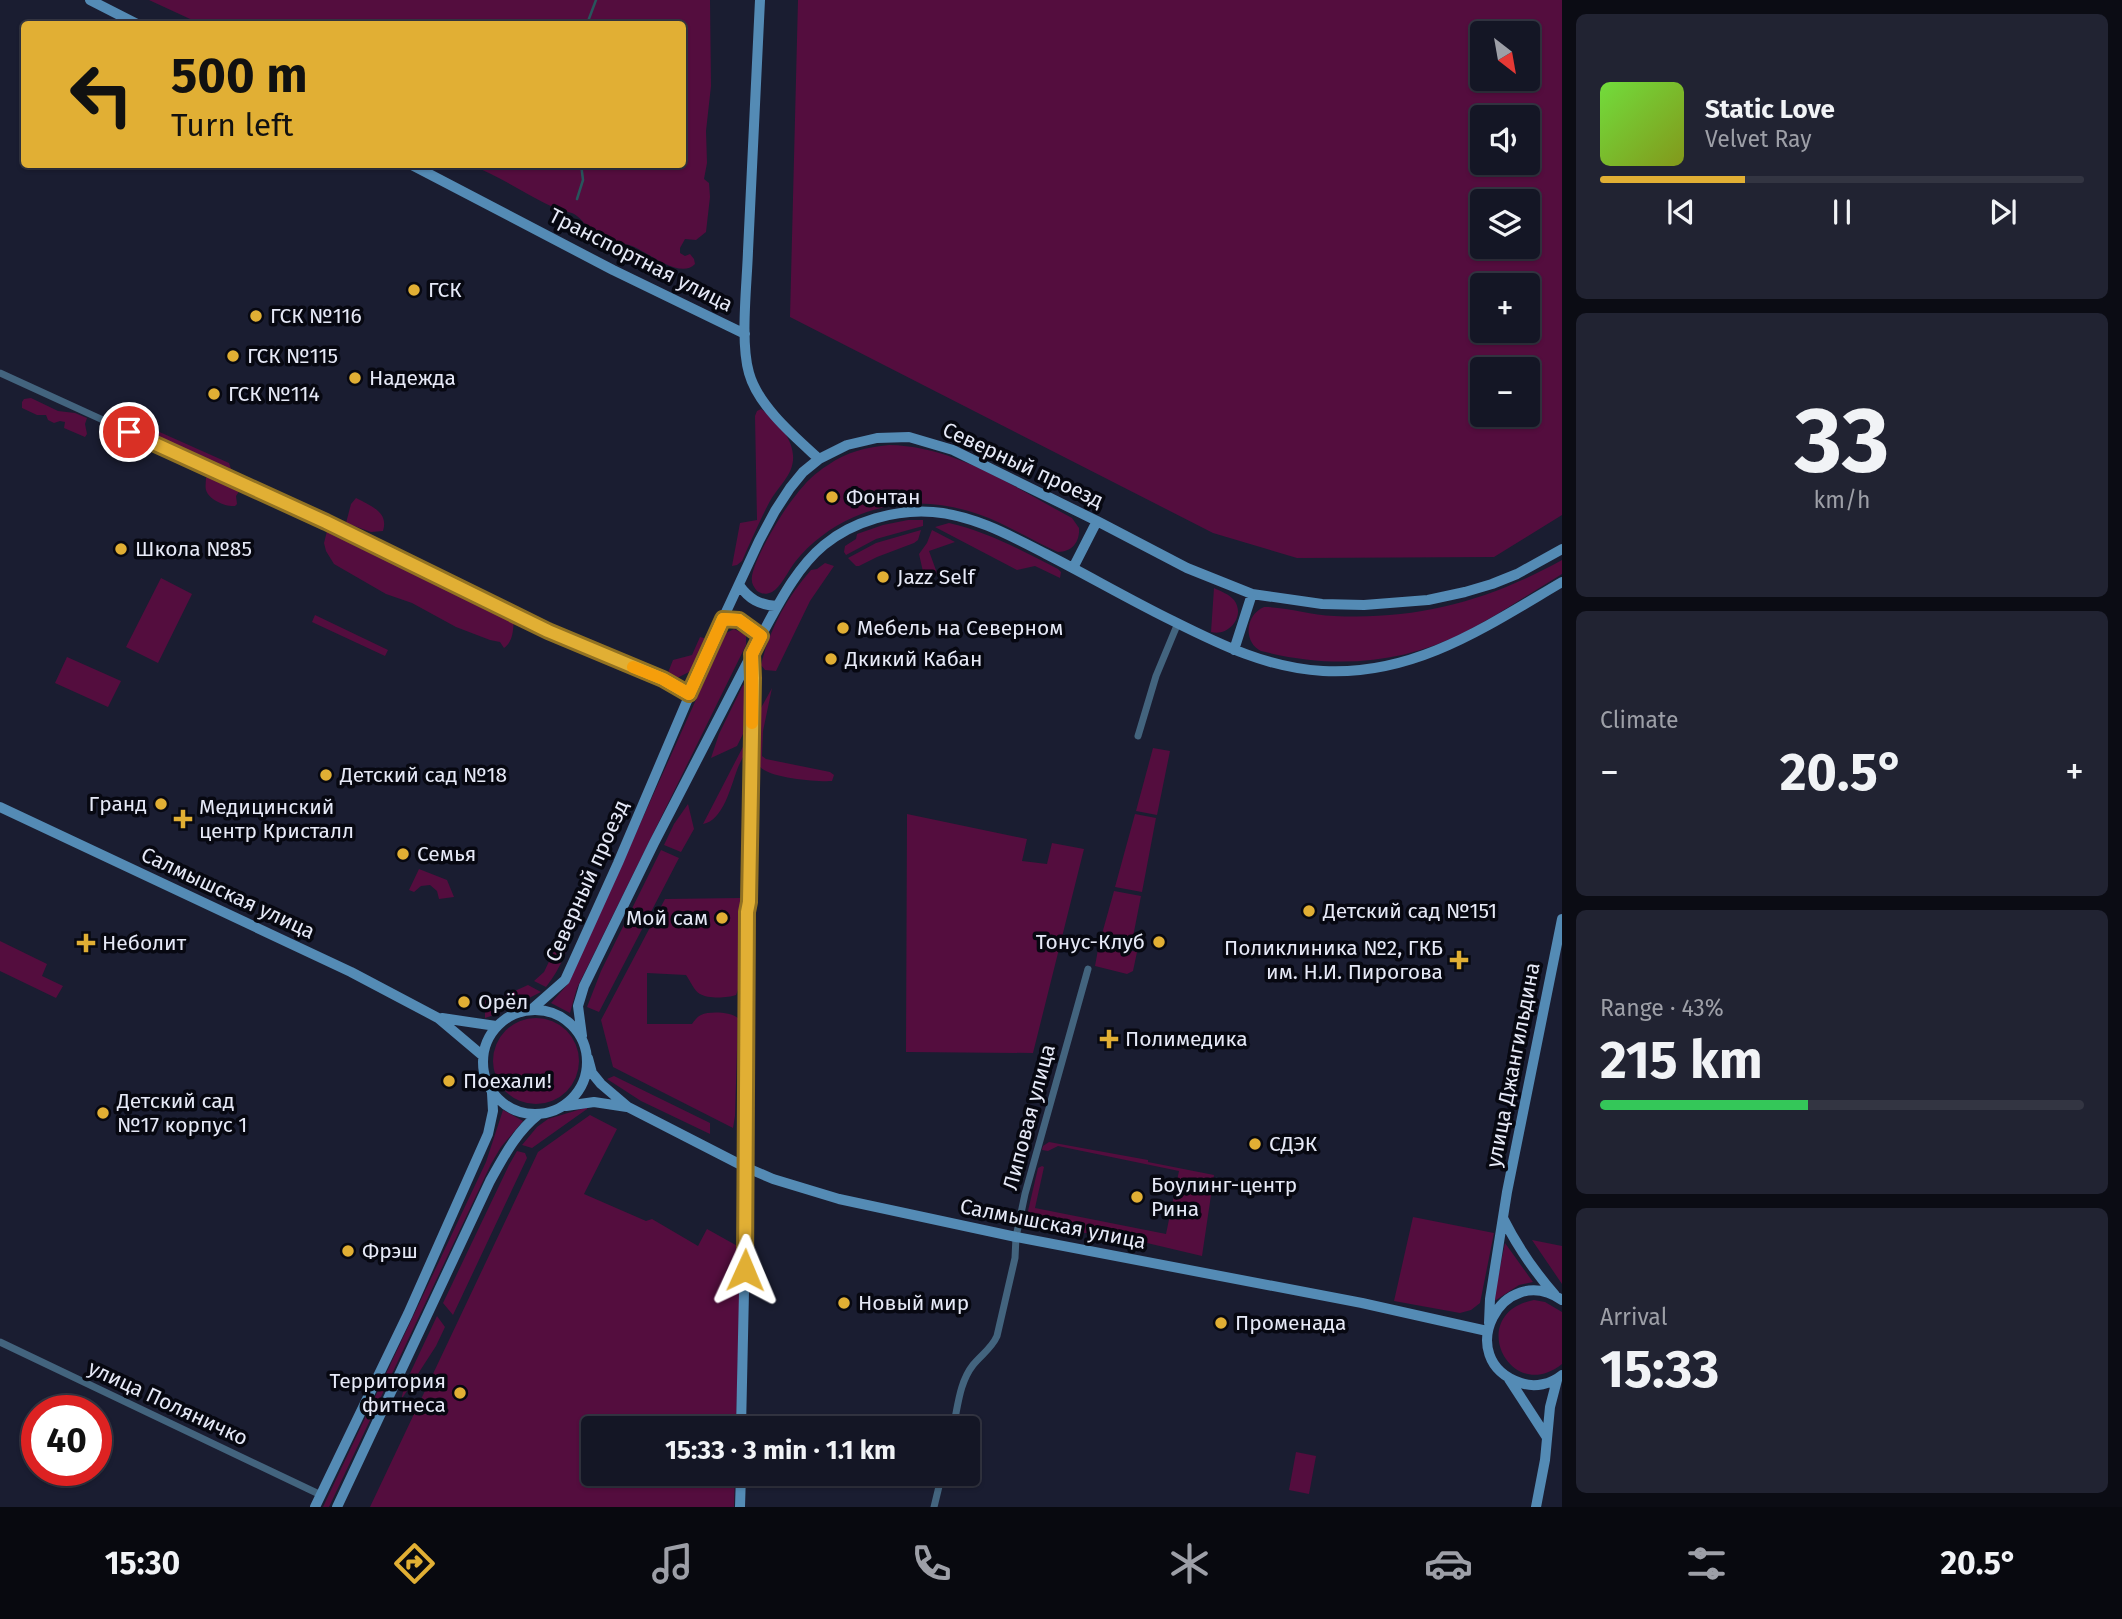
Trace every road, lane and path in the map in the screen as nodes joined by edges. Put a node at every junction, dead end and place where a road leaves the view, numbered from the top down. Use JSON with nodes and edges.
{"nodes":[{"id":1,"x":90,"y":0,"type":"edge"},
{"id":2,"x":760,"y":0,"type":"edge"},
{"id":3,"x":131,"y":21,"type":"edge"},
{"id":4,"x":418,"y":168,"type":"edge"},
{"id":5,"x":745,"y":334,"type":"junction"},
{"id":6,"x":0,"y":373,"type":"edge"},
{"id":7,"x":819,"y":459,"type":"junction"},
{"id":8,"x":1097,"y":521,"type":"junction"},
{"id":9,"x":1562,"y":549,"type":"edge"},
{"id":10,"x":1073,"y":568,"type":"junction"},
{"id":11,"x":1560,"y":584,"type":"edge"},
{"id":12,"x":739,"y":585,"type":"junction"},
{"id":13,"x":1252,"y":594,"type":"junction"},
{"id":14,"x":777,"y":606,"type":"junction"},
{"id":15,"x":723,"y":619,"type":"junction"},
{"id":16,"x":1178,"y":623,"type":"junction"},
{"id":17,"x":761,"y":636,"type":"junction"},
{"id":18,"x":1234,"y":650,"type":"junction"},
{"id":19,"x":752,"y":654,"type":"junction"},
{"id":20,"x":689,"y":694,"type":"junction"},
{"id":21,"x":1138,"y":736,"type":"dead end"},
{"id":22,"x":0,"y":807,"type":"edge"},
{"id":23,"x":1562,"y":919,"type":"edge"},
{"id":24,"x":1088,"y":969,"type":"dead end"},
{"id":25,"x":532,"y":1009,"type":"junction"},
{"id":26,"x":438,"y":1018,"type":"junction"},
{"id":27,"x":496,"y":1026,"type":"junction"},
{"id":28,"x":582,"y":1036,"type":"junction"},
{"id":29,"x":483,"y":1056,"type":"junction"},
{"id":30,"x":588,"y":1058,"type":"junction"},
{"id":31,"x":492,"y":1093,"type":"junction"},
{"id":32,"x":562,"y":1107,"type":"junction"},
{"id":33,"x":628,"y":1107,"type":"junction"},
{"id":34,"x":539,"y":1114,"type":"junction"},
{"id":35,"x":745,"y":1167,"type":"junction"},
{"id":36,"x":1503,"y":1218,"type":"junction"},
{"id":37,"x":1016,"y":1237,"type":"junction"},
{"id":38,"x":1558,"y":1298,"type":"edge"},
{"id":39,"x":1488,"y":1327,"type":"junction"},
{"id":40,"x":0,"y":1342,"type":"edge"},
{"id":41,"x":1559,"y":1377,"type":"edge"},
{"id":42,"x":1508,"y":1378,"type":"junction"},
{"id":43,"x":741,"y":1416,"type":"edge"},
{"id":44,"x":956,"y":1416,"type":"edge"},
{"id":45,"x":1546,"y":1436,"type":"junction"},
{"id":46,"x":741,"y":1486,"type":"edge"},
{"id":47,"x":939,"y":1486,"type":"edge"},
{"id":48,"x":321,"y":1494,"type":"junction"},
{"id":49,"x":315,"y":1507,"type":"edge"},
{"id":50,"x":337,"y":1507,"type":"edge"},
{"id":51,"x":740,"y":1507,"type":"edge"},
{"id":52,"x":934,"y":1507,"type":"edge"},
{"id":53,"x":1536,"y":1507,"type":"edge"}],
"edges":[{"from":1,"to":3,"type":"main road"},
{"from":2,"to":5,"type":"main road","name":"Транспортная улица"},
{"from":4,"to":5,"type":"main road","name":"Транспортная улица"},
{"from":5,"to":7,"type":"main road"},
{"from":6,"to":20,"type":"street"},
{"from":7,"to":8,"type":"main road","name":"Северный проезд"},
{"from":7,"to":12,"type":"main road","name":"Северный проезд"},
{"from":8,"to":10,"type":"main road"},
{"from":8,"to":13,"type":"main road","name":"Северный проезд"},
{"from":9,"to":13,"type":"main road","name":"Северный проезд"},
{"from":10,"to":14,"type":"main road","name":"Северный проезд"},
{"from":10,"to":16,"type":"main road","name":"Северный проезд"},
{"from":11,"to":18,"type":"main road","name":"Северный проезд"},
{"from":12,"to":14,"type":"main road"},
{"from":12,"to":15,"type":"main road","name":"Северный проезд"},
{"from":13,"to":18,"type":"main road"},
{"from":14,"to":17,"type":"main road","name":"Северный проезд"},
{"from":15,"to":17,"type":"main road"},
{"from":15,"to":20,"type":"main road","name":"Северный проезд"},
{"from":16,"to":18,"type":"main road","name":"Северный проезд"},
{"from":16,"to":21,"type":"street"},
{"from":17,"to":19,"type":"main road","name":"Северный проезд"},
{"from":19,"to":28,"type":"main road","name":"Северный проезд"},
{"from":19,"to":35,"type":"main road"},
{"from":20,"to":25,"type":"main road","name":"Северный проезд"},
{"from":22,"to":26,"type":"main road","name":"Салмышская улица"},
{"from":23,"to":36,"type":"main road","name":"улица Джангильдина"},
{"from":24,"to":37,"type":"street","name":"Липовая улица"},
{"from":25,"to":27,"type":"main road"},
{"from":25,"to":28,"type":"main road"},
{"from":26,"to":27,"type":"main road"},
{"from":26,"to":29,"type":"main road"},
{"from":27,"to":29,"type":"main road"},
{"from":28,"to":30,"type":"main road"},
{"from":29,"to":31,"type":"main road"},
{"from":30,"to":32,"type":"main road"},
{"from":30,"to":33,"type":"main road"},
{"from":31,"to":34,"type":"main road"},
{"from":31,"to":48,"type":"main road"},
{"from":32,"to":33,"type":"main road"},
{"from":32,"to":34,"type":"main road"},
{"from":33,"to":35,"type":"main road","name":"Салмышская улица"},
{"from":34,"to":50,"type":"main road"},
{"from":35,"to":37,"type":"main road","name":"Салмышская улица"},
{"from":35,"to":43,"type":"main road"},
{"from":36,"to":38,"type":"main road"},
{"from":36,"to":39,"type":"main road","name":"улица Джангильдина"},
{"from":37,"to":39,"type":"main road","name":"Салмышская улица"},
{"from":37,"to":44,"type":"street","name":"Липовая улица"},
{"from":38,"to":39,"type":"main road"},
{"from":39,"to":42,"type":"main road","name":"улица Джангильдина"},
{"from":40,"to":48,"type":"street","name":"улица Поляничко"},
{"from":41,"to":42,"type":"main road"},
{"from":41,"to":45,"type":"main road"},
{"from":42,"to":45,"type":"main road"},
{"from":45,"to":53,"type":"main road"},
{"from":46,"to":51,"type":"main road"},
{"from":47,"to":52,"type":"street"},
{"from":48,"to":49,"type":"main road"}]}
